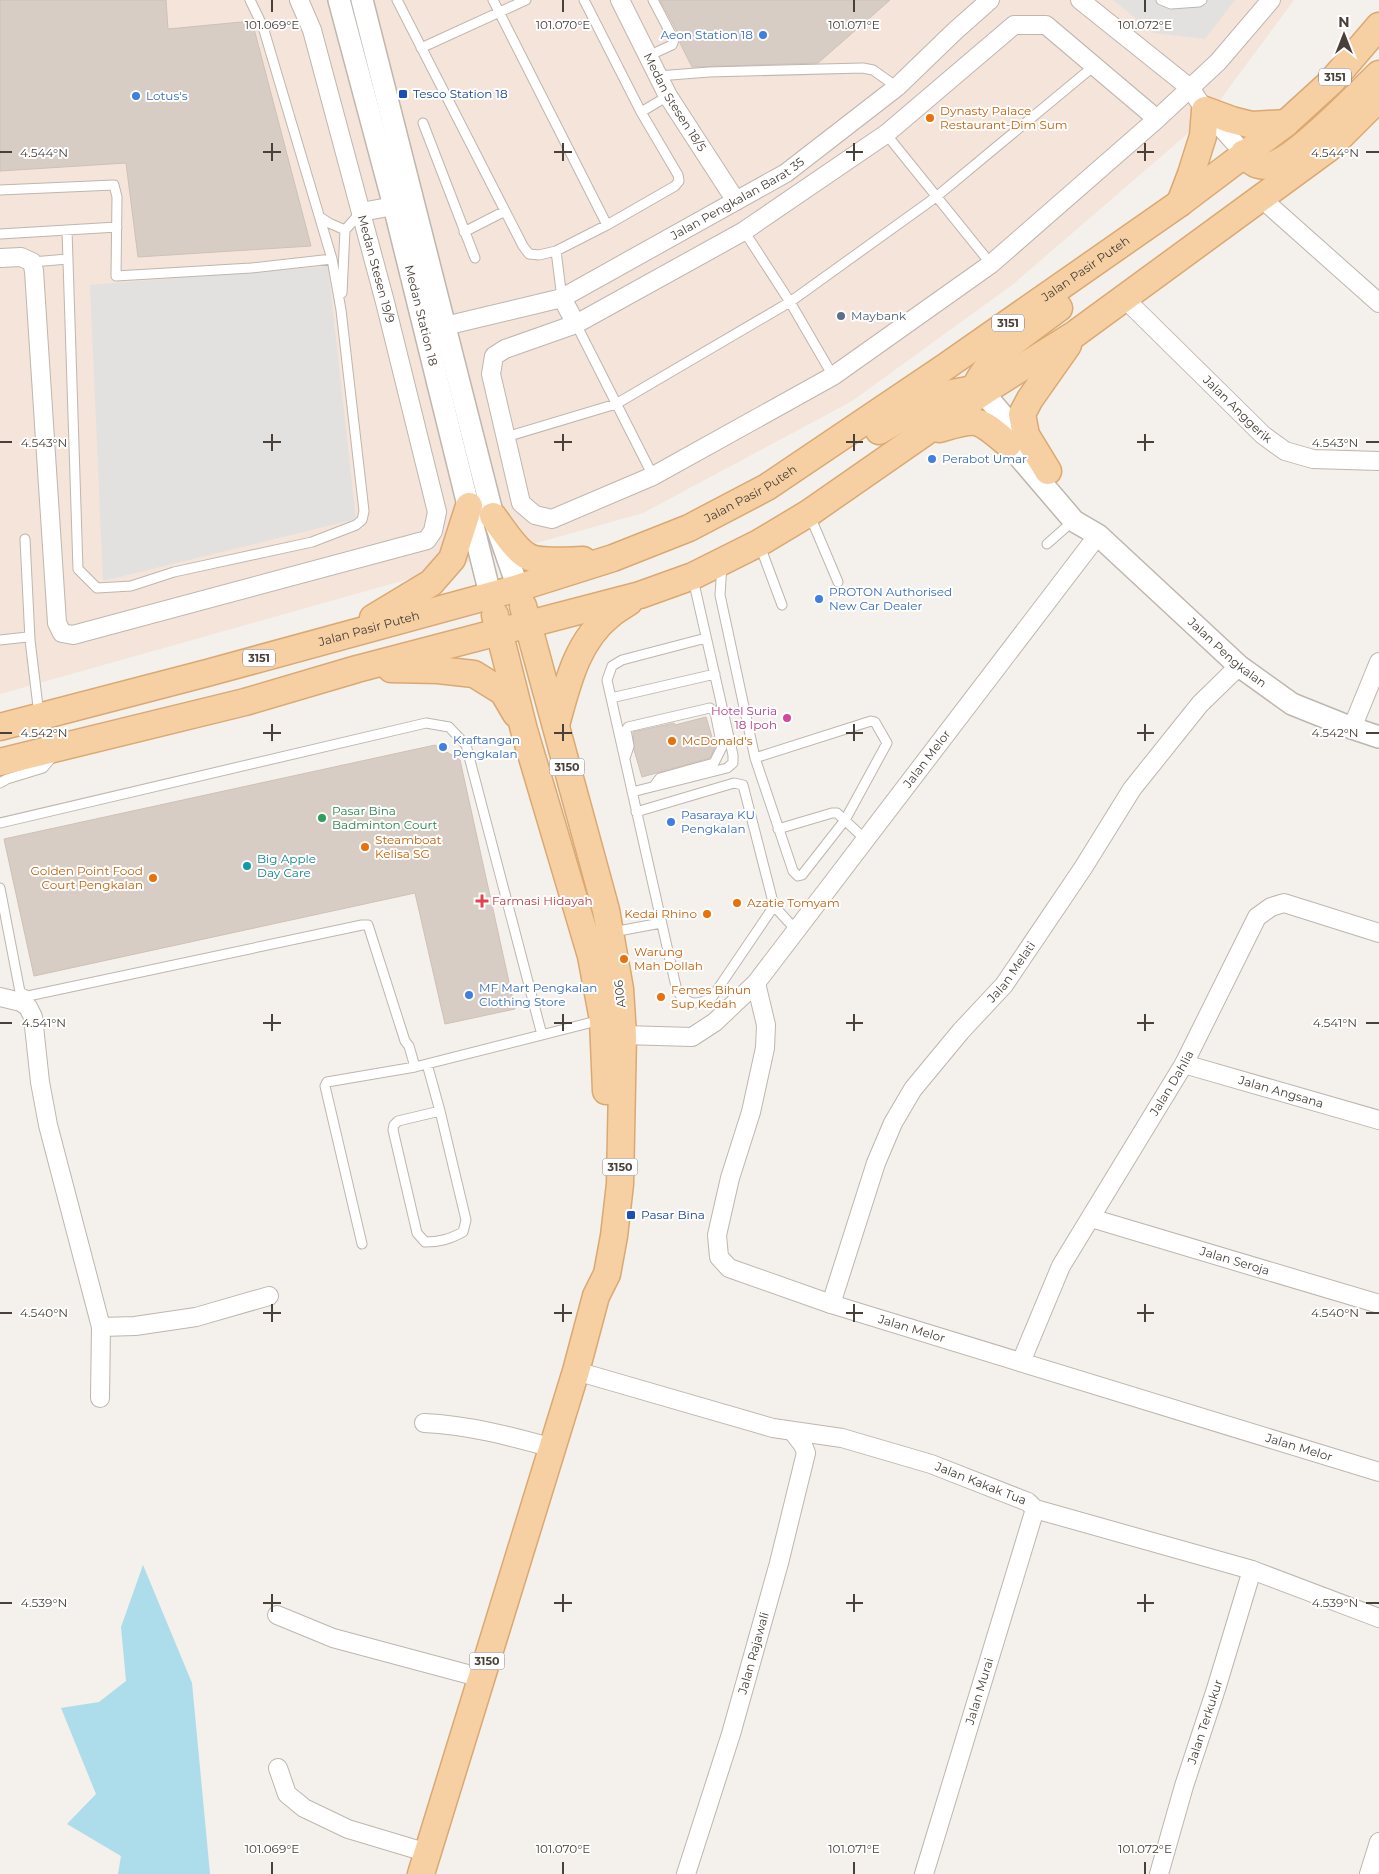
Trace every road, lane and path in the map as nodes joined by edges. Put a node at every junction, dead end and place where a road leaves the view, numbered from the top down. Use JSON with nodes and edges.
{"nodes":[{"id":1,"x":250,"y":0,"type":"edge"},
{"id":2,"x":299,"y":0,"type":"edge"},
{"id":3,"x":339,"y":0,"type":"edge"},
{"id":4,"x":362,"y":0,"type":"edge"},
{"id":5,"x":397,"y":0,"type":"edge"},
{"id":6,"x":492,"y":0,"type":"edge"},
{"id":7,"x":526,"y":0,"type":"edge"},
{"id":8,"x":584,"y":0,"type":"edge"},
{"id":9,"x":620,"y":0,"type":"edge"},
{"id":10,"x":653,"y":0,"type":"edge"},
{"id":11,"x":990,"y":0,"type":"edge"},
{"id":12,"x":1080,"y":0,"type":"edge"},
{"id":13,"x":1161,"y":0,"type":"edge"},
{"id":14,"x":1271,"y":0,"type":"edge"},
{"id":15,"x":1200,"y":1,"type":"edge"},
{"id":16,"x":499,"y":12,"type":"junction"},
{"id":17,"x":1379,"y":26,"type":"edge"},
{"id":18,"x":421,"y":48,"type":"junction"},
{"id":19,"x":648,"y":56,"type":"junction"},
{"id":20,"x":1094,"y":66,"type":"junction"},
{"id":21,"x":1379,"y":74,"type":"edge"},
{"id":22,"x":658,"y":76,"type":"junction"},
{"id":23,"x":897,"y":88,"type":"junction"},
{"id":24,"x":1190,"y":88,"type":"junction"},
{"id":25,"x":1379,"y":94,"type":"edge"},
{"id":26,"x":668,"y":96,"type":"junction"},
{"id":27,"x":869,"y":110,"type":"junction"},
{"id":28,"x":1205,"y":110,"type":"junction"},
{"id":29,"x":640,"y":112,"type":"junction"},
{"id":30,"x":1157,"y":118,"type":"junction"},
{"id":31,"x":423,"y":123,"type":"dead end"},
{"id":32,"x":1286,"y":123,"type":"junction"},
{"id":33,"x":886,"y":134,"type":"junction"},
{"id":34,"x":1246,"y":156,"type":"junction"},
{"id":35,"x":0,"y":190,"type":"edge"},
{"id":36,"x":936,"y":196,"type":"junction"},
{"id":37,"x":1261,"y":198,"type":"junction"},
{"id":38,"x":736,"y":201,"type":"junction"},
{"id":39,"x":1180,"y":203,"type":"junction"},
{"id":40,"x":394,"y":206,"type":"junction"},
{"id":41,"x":505,"y":211,"type":"junction"},
{"id":42,"x":361,"y":212,"type":"junction"},
{"id":43,"x":320,"y":217,"type":"junction"},
{"id":44,"x":607,"y":225,"type":"junction"},
{"id":45,"x":117,"y":227,"type":"junction"},
{"id":46,"x":66,"y":230,"type":"junction"},
{"id":47,"x":345,"y":230,"type":"junction"},
{"id":48,"x":744,"y":231,"type":"junction"},
{"id":49,"x":464,"y":232,"type":"junction"},
{"id":50,"x":0,"y":234,"type":"edge"},
{"id":51,"x":556,"y":251,"type":"junction"},
{"id":52,"x":0,"y":258,"type":"edge"},
{"id":53,"x":475,"y":258,"type":"dead end"},
{"id":54,"x":68,"y":259,"type":"junction"},
{"id":55,"x":332,"y":259,"type":"junction"},
{"id":56,"x":32,"y":262,"type":"junction"},
{"id":57,"x":991,"y":264,"type":"junction"},
{"id":58,"x":562,"y":298,"type":"junction"},
{"id":59,"x":1124,"y":298,"type":"junction"},
{"id":60,"x":790,"y":302,"type":"junction"},
{"id":61,"x":1379,"y":303,"type":"edge"},
{"id":62,"x":342,"y":310,"type":"junction"},
{"id":63,"x":576,"y":324,"type":"junction"},
{"id":64,"x":445,"y":326,"type":"junction"},
{"id":65,"x":1075,"y":334,"type":"junction"},
{"id":66,"x":833,"y":376,"type":"junction"},
{"id":67,"x":976,"y":395,"type":"junction"},
{"id":68,"x":616,"y":404,"type":"junction"},
{"id":69,"x":922,"y":434,"type":"junction"},
{"id":70,"x":506,"y":437,"type":"junction"},
{"id":71,"x":1008,"y":444,"type":"junction"},
{"id":72,"x":1379,"y":461,"type":"edge"},
{"id":73,"x":1048,"y":471,"type":"junction"},
{"id":74,"x":653,"y":476,"type":"junction"},
{"id":75,"x":767,"y":487,"type":"junction"},
{"id":76,"x":469,"y":506,"type":"junction"},
{"id":77,"x":809,"y":513,"type":"junction"},
{"id":78,"x":494,"y":516,"type":"junction"},
{"id":79,"x":1074,"y":521,"type":"junction"},
{"id":80,"x":1098,"y":535,"type":"junction"},
{"id":81,"x":25,"y":539,"type":"dead end"},
{"id":82,"x":759,"y":543,"type":"junction"},
{"id":83,"x":1047,"y":544,"type":"dead end"},
{"id":84,"x":613,"y":558,"type":"junction"},
{"id":85,"x":722,"y":561,"type":"junction"},
{"id":86,"x":693,"y":576,"type":"junction"},
{"id":87,"x":838,"y":582,"type":"dead end"},
{"id":88,"x":518,"y":588,"type":"junction"},
{"id":89,"x":490,"y":594,"type":"junction"},
{"id":90,"x":640,"y":595,"type":"junction"},
{"id":91,"x":782,"y":604,"type":"dead end"},
{"id":92,"x":528,"y":623,"type":"junction"},
{"id":93,"x":500,"y":632,"type":"junction"},
{"id":94,"x":349,"y":633,"type":"junction"},
{"id":95,"x":706,"y":638,"type":"junction"},
{"id":96,"x":0,"y":640,"type":"edge"},
{"id":97,"x":30,"y":640,"type":"junction"},
{"id":98,"x":1379,"y":662,"type":"edge"},
{"id":99,"x":1239,"y":666,"type":"junction"},
{"id":100,"x":358,"y":669,"type":"junction"},
{"id":101,"x":715,"y":674,"type":"junction"},
{"id":102,"x":611,"y":698,"type":"junction"},
{"id":103,"x":39,"y":716,"type":"junction"},
{"id":104,"x":556,"y":725,"type":"junction"},
{"id":105,"x":0,"y":727,"type":"edge"},
{"id":106,"x":1352,"y":728,"type":"junction"},
{"id":107,"x":524,"y":730,"type":"junction"},
{"id":108,"x":1379,"y":737,"type":"edge"},
{"id":109,"x":62,"y":746,"type":"junction"},
{"id":110,"x":624,"y":758,"type":"junction"},
{"id":111,"x":755,"y":758,"type":"junction"},
{"id":112,"x":0,"y":762,"type":"edge"},
{"id":113,"x":0,"y":783,"type":"edge"},
{"id":114,"x":654,"y":786,"type":"junction"},
{"id":115,"x":632,"y":792,"type":"junction"},
{"id":116,"x":636,"y":812,"type":"junction"},
{"id":117,"x":845,"y":820,"type":"junction"},
{"id":118,"x":0,"y":824,"type":"edge"},
{"id":119,"x":778,"y":830,"type":"junction"},
{"id":120,"x":866,"y":840,"type":"junction"},
{"id":121,"x":0,"y":888,"type":"edge"},
{"id":122,"x":774,"y":906,"type":"junction"},
{"id":123,"x":662,"y":923,"type":"junction"},
{"id":124,"x":796,"y":930,"type":"junction"},
{"id":125,"x":1379,"y":933,"type":"edge"},
{"id":126,"x":605,"y":947,"type":"junction"},
{"id":127,"x":756,"y":983,"type":"junction"},
{"id":128,"x":0,"y":997,"type":"edge"},
{"id":129,"x":613,"y":1027,"type":"junction"},
{"id":130,"x":542,"y":1036,"type":"junction"},
{"id":131,"x":427,"y":1064,"type":"junction"},
{"id":132,"x":1184,"y":1064,"type":"junction"},
{"id":133,"x":415,"y":1066,"type":"junction"},
{"id":134,"x":440,"y":1112,"type":"junction"},
{"id":135,"x":1379,"y":1120,"type":"edge"},
{"id":136,"x":1091,"y":1218,"type":"junction"},
{"id":137,"x":362,"y":1244,"type":"dead end"},
{"id":138,"x":269,"y":1296,"type":"dead end"},
{"id":139,"x":831,"y":1304,"type":"junction"},
{"id":140,"x":1379,"y":1304,"type":"edge"},
{"id":141,"x":101,"y":1327,"type":"junction"},
{"id":142,"x":1021,"y":1362,"type":"junction"},
{"id":143,"x":576,"y":1372,"type":"junction"},
{"id":144,"x":100,"y":1398,"type":"dead end"},
{"id":145,"x":424,"y":1423,"type":"dead end"},
{"id":146,"x":793,"y":1432,"type":"junction"},
{"id":147,"x":553,"y":1448,"type":"junction"},
{"id":148,"x":1379,"y":1472,"type":"edge"},
{"id":149,"x":1034,"y":1509,"type":"junction"},
{"id":150,"x":1252,"y":1570,"type":"junction"},
{"id":151,"x":277,"y":1615,"type":"dead end"},
{"id":152,"x":1379,"y":1618,"type":"edge"},
{"id":153,"x":482,"y":1678,"type":"junction"},
{"id":154,"x":278,"y":1768,"type":"dead end"},
{"id":155,"x":1379,"y":1842,"type":"edge"},
{"id":156,"x":424,"y":1863,"type":"edge"},
{"id":157,"x":686,"y":1874,"type":"edge"},
{"id":158,"x":924,"y":1874,"type":"edge"},
{"id":159,"x":1158,"y":1874,"type":"edge"},
{"id":160,"x":1369,"y":1874,"type":"edge"}],
"edges":[{"from":1,"to":43,"type":"lane"},
{"from":2,"to":42,"type":"street","name":"Medan Stesen 19/9"},
{"from":3,"to":40,"type":"street","name":"Medan Station 18"},
{"from":4,"to":64,"type":"street","name":"Medan Station 18"},
{"from":5,"to":18,"type":"lane"},
{"from":6,"to":16,"type":"lane"},
{"from":7,"to":16,"type":"lane"},
{"from":8,"to":29,"type":"lane"},
{"from":9,"to":19,"type":"street","name":"Medan Stesen 18/5"},
{"from":10,"to":19,"type":"lane"},
{"from":11,"to":23,"type":"street","name":"Jalan Pengkalan Barat 35"},
{"from":12,"to":24,"type":"street"},
{"from":13,"to":15,"type":"lane"},
{"from":14,"to":24,"type":"street"},
{"from":16,"to":18,"type":"lane"},
{"from":16,"to":44,"type":"lane"},
{"from":17,"to":32,"type":"main road","number":"3151"},
{"from":18,"to":41,"type":"lane"},
{"from":19,"to":22,"type":"street","name":"Medan Stesen 18/5"},
{"from":20,"to":30,"type":"street"},
{"from":20,"to":33,"type":"street"},
{"from":20,"to":36,"type":"lane"},
{"from":21,"to":34,"type":"main road"},
{"from":22,"to":23,"type":"lane"},
{"from":22,"to":26,"type":"street","name":"Medan Stesen 18/5"},
{"from":23,"to":27,"type":"street","name":"Jalan Pengkalan Barat 35"},
{"from":24,"to":28,"type":"street"},
{"from":24,"to":30,"type":"street"},
{"from":25,"to":37,"type":"main road"},
{"from":26,"to":29,"type":"lane"},
{"from":26,"to":38,"type":"street","name":"Medan Stesen 18/5"},
{"from":27,"to":33,"type":"street"},
{"from":27,"to":38,"type":"street","name":"Jalan Pengkalan Barat 35"},
{"from":28,"to":32,"type":"main road"},
{"from":28,"to":34,"type":"street"},
{"from":28,"to":39,"type":"main road"},
{"from":29,"to":44,"type":"lane"},
{"from":30,"to":57,"type":"street"},
{"from":31,"to":49,"type":"lane"},
{"from":32,"to":34,"type":"main road"},
{"from":33,"to":36,"type":"lane"},
{"from":33,"to":48,"type":"street"},
{"from":34,"to":39,"type":"main road","name":"Jalan Pasir Puteh","number":"3151"},
{"from":34,"to":67,"type":"main road"},
{"from":35,"to":45,"type":"lane"},
{"from":36,"to":57,"type":"lane"},
{"from":36,"to":60,"type":"lane"},
{"from":37,"to":59,"type":"main road"},
{"from":37,"to":61,"type":"street"},
{"from":38,"to":58,"type":"street","name":"Jalan Pengkalan Barat 35"},
{"from":39,"to":75,"type":"main road","name":"Jalan Pasir Puteh","number":"3151"},
{"from":40,"to":42,"type":"street"},
{"from":40,"to":76,"type":"street","name":"Medan Station 18"},
{"from":41,"to":49,"type":"lane"},
{"from":41,"to":51,"type":"lane"},
{"from":42,"to":47,"type":"lane"},
{"from":42,"to":56,"type":"street","name":"Medan Stesen 19/9"},
{"from":43,"to":47,"type":"lane"},
{"from":43,"to":55,"type":"lane"},
{"from":44,"to":51,"type":"lane"},
{"from":45,"to":46,"type":"lane"},
{"from":45,"to":55,"type":"lane"},
{"from":46,"to":50,"type":"lane"},
{"from":46,"to":54,"type":"lane"},
{"from":47,"to":62,"type":"lane"},
{"from":48,"to":60,"type":"lane"},
{"from":48,"to":63,"type":"street"},
{"from":49,"to":53,"type":"lane"},
{"from":51,"to":58,"type":"lane"},
{"from":52,"to":56,"type":"street"},
{"from":54,"to":56,"type":"lane"},
{"from":54,"to":62,"type":"lane"},
{"from":55,"to":62,"type":"lane"},
{"from":57,"to":66,"type":"street"},
{"from":58,"to":63,"type":"street"},
{"from":58,"to":64,"type":"street","name":"Jalan Pengkalan Barat 35"},
{"from":59,"to":65,"type":"main road"},
{"from":59,"to":72,"type":"street","name":"Jalan Anggerik"},
{"from":60,"to":66,"type":"lane"},
{"from":60,"to":68,"type":"lane"},
{"from":63,"to":68,"type":"lane"},
{"from":63,"to":70,"type":"street"},
{"from":64,"to":78,"type":"street","name":"Medan Station 18"},
{"from":65,"to":67,"type":"main road"},
{"from":65,"to":73,"type":"main road"},
{"from":66,"to":74,"type":"street"},
{"from":67,"to":69,"type":"main road"},
{"from":67,"to":71,"type":"street","name":"Jalan Pengkalan"},
{"from":67,"to":73,"type":"street","name":"Jalan Pengkalan"},
{"from":67,"to":75,"type":"main road"},
{"from":68,"to":70,"type":"lane"},
{"from":68,"to":74,"type":"lane"},
{"from":69,"to":71,"type":"main road"},
{"from":69,"to":77,"type":"main road"},
{"from":70,"to":74,"type":"street"},
{"from":71,"to":79,"type":"street","name":"Jalan Pengkalan"},
{"from":73,"to":80,"type":"street","name":"Jalan Pengkalan"},
{"from":75,"to":84,"type":"main road","name":"Jalan Pasir Puteh","number":"3151"},
{"from":76,"to":89,"type":"street","name":"Medan Station 18"},
{"from":76,"to":94,"type":"main road"},
{"from":77,"to":82,"type":"main road"},
{"from":77,"to":87,"type":"lane"},
{"from":78,"to":84,"type":"main road"},
{"from":78,"to":88,"type":"street","name":"Medan Station 18"},
{"from":79,"to":80,"type":"street","name":"Jalan Pengkalan"},
{"from":79,"to":83,"type":"lane"},
{"from":80,"to":99,"type":"street","name":"Jalan Pengkalan"},
{"from":80,"to":120,"type":"street","name":"Jalan Melor"},
{"from":81,"to":97,"type":"lane"},
{"from":82,"to":85,"type":"main road"},
{"from":82,"to":91,"type":"lane"},
{"from":84,"to":88,"type":"main road","name":"Jalan Pasir Puteh","number":"3151"},
{"from":85,"to":86,"type":"main road"},
{"from":85,"to":111,"type":"lane"},
{"from":86,"to":90,"type":"main road"},
{"from":86,"to":95,"type":"lane"},
{"from":88,"to":89,"type":"main road","name":"Jalan Pasir Puteh","number":"3151"},
{"from":88,"to":92,"type":"main road","name":"Medan Station 18"},
{"from":89,"to":93,"type":"main road","name":"Medan Station 18"},
{"from":89,"to":94,"type":"main road","name":"Jalan Pasir Puteh","number":"3151"},
{"from":90,"to":92,"type":"main road"},
{"from":90,"to":104,"type":"main road"},
{"from":92,"to":93,"type":"main road"},
{"from":92,"to":104,"type":"main road","number":"3150"},
{"from":93,"to":100,"type":"main road"},
{"from":93,"to":107,"type":"main road","number":"3150"},
{"from":94,"to":103,"type":"main road","name":"Jalan Pasir Puteh","number":"3151"},
{"from":95,"to":101,"type":"lane"},
{"from":95,"to":102,"type":"lane"},
{"from":96,"to":97,"type":"lane"},
{"from":97,"to":103,"type":"lane"},
{"from":98,"to":106,"type":"street"},
{"from":99,"to":106,"type":"street","name":"Jalan Pengkalan"},
{"from":99,"to":139,"type":"street","name":"Jalan Melati"},
{"from":100,"to":107,"type":"main road"},
{"from":100,"to":109,"type":"main road"},
{"from":101,"to":102,"type":"lane"},
{"from":101,"to":114,"type":"lane"},
{"from":102,"to":110,"type":"lane"},
{"from":103,"to":105,"type":"main road","name":"Jalan Pasir Puteh","number":"3151"},
{"from":104,"to":126,"type":"main road","number":"3150"},
{"from":106,"to":108,"type":"street","name":"Jalan Pengkalan"},
{"from":107,"to":126,"type":"main road","number":"3150"},
{"from":109,"to":112,"type":"main road"},
{"from":109,"to":113,"type":"lane"},
{"from":110,"to":114,"type":"lane"},
{"from":110,"to":115,"type":"lane"},
{"from":111,"to":117,"type":"lane"},
{"from":111,"to":119,"type":"lane"},
{"from":114,"to":115,"type":"lane"},
{"from":115,"to":116,"type":"lane"},
{"from":116,"to":122,"type":"lane"},
{"from":116,"to":123,"type":"lane"},
{"from":117,"to":119,"type":"lane"},
{"from":117,"to":119,"type":"lane"},
{"from":117,"to":120,"type":"lane"},
{"from":118,"to":130,"type":"lane"},
{"from":120,"to":124,"type":"street","name":"Jalan Melor"},
{"from":121,"to":133,"type":"lane"},
{"from":122,"to":123,"type":"lane"},
{"from":122,"to":124,"type":"lane"},
{"from":123,"to":126,"type":"lane"},
{"from":124,"to":127,"type":"street","name":"Jalan Melor"},
{"from":125,"to":132,"type":"street","name":"Jalan Dahlia"},
{"from":126,"to":129,"type":"main road","name":"A106","number":"3150"},
{"from":127,"to":129,"type":"street","name":"Jalan Melor"},
{"from":127,"to":139,"type":"street","name":"Jalan Melor"},
{"from":128,"to":141,"type":"street"},
{"from":129,"to":130,"type":"lane"},
{"from":129,"to":143,"type":"main road","number":"3150"},
{"from":130,"to":131,"type":"lane"},
{"from":131,"to":133,"type":"lane"},
{"from":131,"to":134,"type":"lane"},
{"from":132,"to":135,"type":"street","name":"Jalan Angsana"},
{"from":132,"to":136,"type":"street","name":"Jalan Dahlia"},
{"from":133,"to":137,"type":"lane"},
{"from":134,"to":134,"type":"lane"},
{"from":136,"to":140,"type":"street","name":"Jalan Seroja"},
{"from":136,"to":142,"type":"street","name":"Jalan Dahlia"},
{"from":138,"to":141,"type":"street"},
{"from":139,"to":142,"type":"street","name":"Jalan Melor"},
{"from":141,"to":144,"type":"street"},
{"from":142,"to":148,"type":"street","name":"Jalan Melor"},
{"from":143,"to":146,"type":"street","name":"Jalan Kakak Tua"},
{"from":143,"to":147,"type":"main road","number":"3150"},
{"from":145,"to":147,"type":"street"},
{"from":146,"to":149,"type":"street","name":"Jalan Kakak Tua"},
{"from":146,"to":157,"type":"street","name":"Jalan Rajawali"},
{"from":147,"to":153,"type":"main road","number":"3150"},
{"from":149,"to":150,"type":"street","name":"Jalan Kakak Tua"},
{"from":149,"to":158,"type":"street","name":"Jalan Murai"},
{"from":150,"to":152,"type":"street","name":"Jalan Kakak Tua"},
{"from":150,"to":159,"type":"street","name":"Jalan Terkukur"},
{"from":151,"to":153,"type":"street"},
{"from":153,"to":156,"type":"main road","number":"3150"},
{"from":154,"to":156,"type":"street"},
{"from":155,"to":160,"type":"street"}]}
